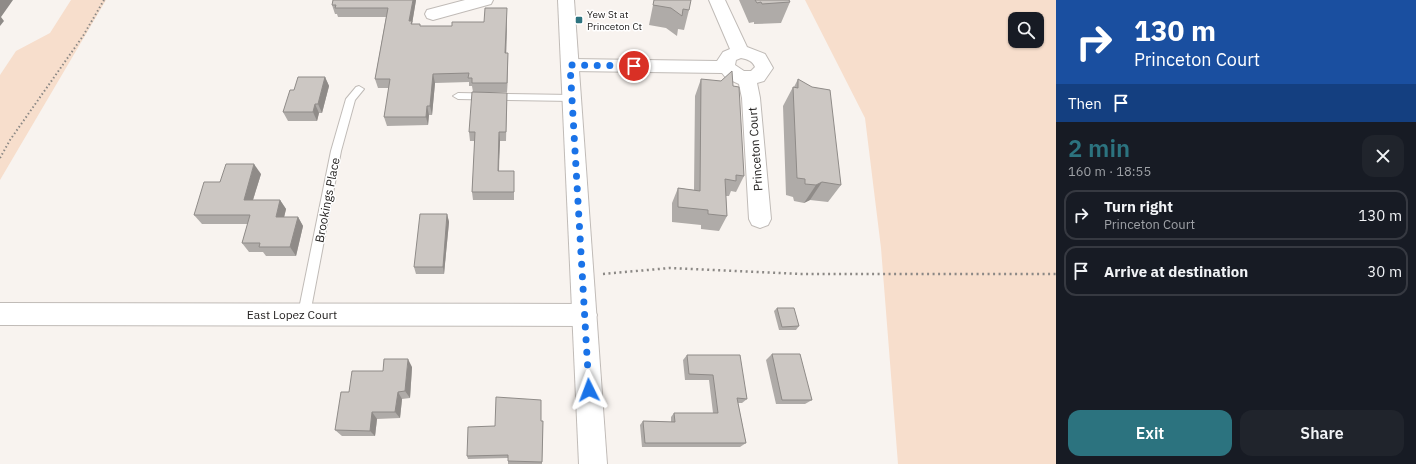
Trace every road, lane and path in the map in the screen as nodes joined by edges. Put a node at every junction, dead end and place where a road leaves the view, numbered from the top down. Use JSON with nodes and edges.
{"nodes":[{"id":1,"x":104,"y":0,"type":"edge"},
{"id":2,"x":485,"y":0,"type":"edge"},
{"id":3,"x":566,"y":0,"type":"edge"},
{"id":4,"x":717,"y":0,"type":"edge"},
{"id":5,"x":433,"y":14,"type":"dead end"},
{"id":6,"x":740,"y":52,"type":"junction"},
{"id":7,"x":570,"y":65,"type":"junction"},
{"id":8,"x":726,"y":67,"type":"junction"},
{"id":9,"x":747,"y":79,"type":"junction"},
{"id":10,"x":359,"y":88,"type":"dead end"},
{"id":11,"x":458,"y":96,"type":"dead end"},
{"id":12,"x":572,"y":98,"type":"junction"},
{"id":13,"x":0,"y":158,"type":"edge"},
{"id":14,"x":760,"y":219,"type":"dead end"},
{"id":15,"x":1056,"y":274,"type":"edge"},
{"id":16,"x":582,"y":276,"type":"junction"},
{"id":17,"x":0,"y":314,"type":"edge"},
{"id":18,"x":304,"y":314,"type":"junction"},
{"id":19,"x":585,"y":315,"type":"junction"},
{"id":20,"x":593,"y":464,"type":"edge"}],
"edges":[{"from":1,"to":13,"type":"path"},
{"from":2,"to":5,"type":"street"},
{"from":3,"to":7,"type":"street"},
{"from":4,"to":6,"type":"street"},
{"from":6,"to":8,"type":"street"},
{"from":6,"to":9,"type":"street"},
{"from":7,"to":8,"type":"street"},
{"from":7,"to":12,"type":"street"},
{"from":8,"to":9,"type":"street"},
{"from":9,"to":14,"type":"street","name":"Princeton Court"},
{"from":10,"to":18,"type":"lane","name":"Brookings Place"},
{"from":11,"to":12,"type":"lane"},
{"from":12,"to":16,"type":"street"},
{"from":15,"to":16,"type":"path"},
{"from":16,"to":19,"type":"street"},
{"from":17,"to":18,"type":"street","name":"East Lopez Court"},
{"from":18,"to":19,"type":"street","name":"East Lopez Court"},
{"from":19,"to":20,"type":"street"}]}
